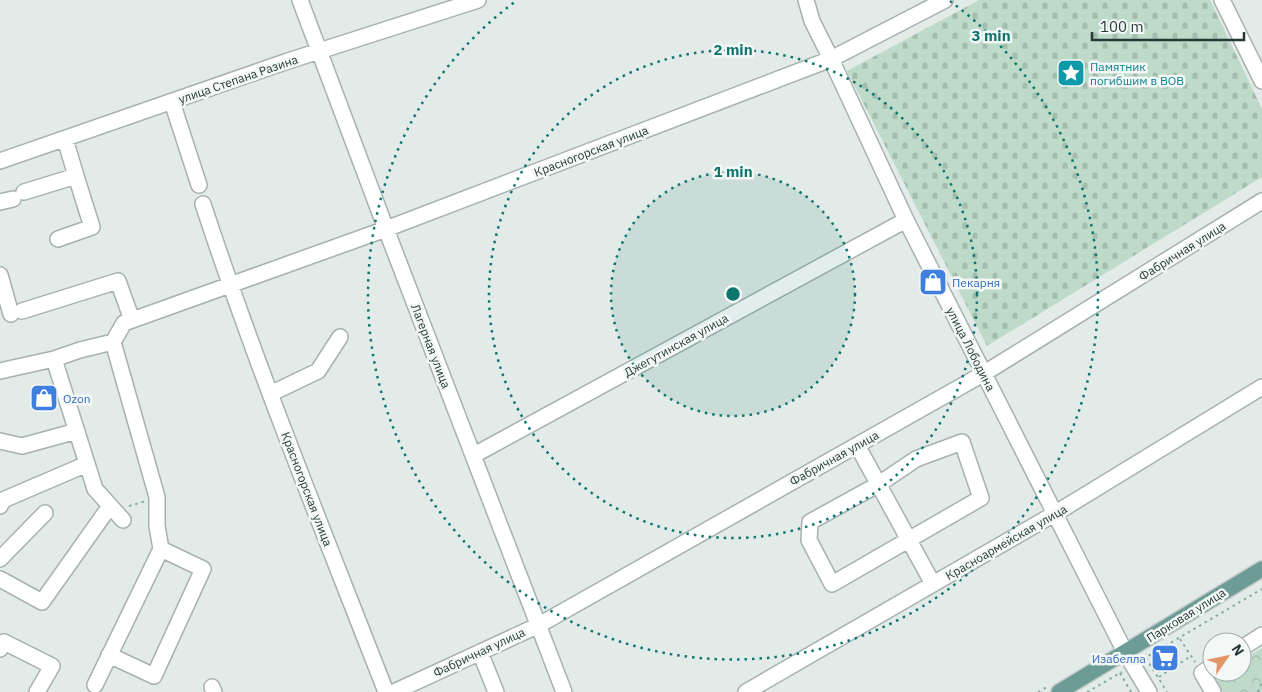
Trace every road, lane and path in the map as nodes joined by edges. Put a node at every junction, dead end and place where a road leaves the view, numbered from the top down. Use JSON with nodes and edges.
{"nodes":[{"id":1,"x":300,"y":0,"type":"edge"},
{"id":2,"x":478,"y":0,"type":"edge"},
{"id":3,"x":806,"y":0,"type":"edge"},
{"id":4,"x":945,"y":0,"type":"edge"},
{"id":5,"x":1222,"y":0,"type":"edge"},
{"id":6,"x":320,"y":51,"type":"junction"},
{"id":7,"x":831,"y":59,"type":"junction"},
{"id":8,"x":1262,"y":81,"type":"edge"},
{"id":9,"x":172,"y":102,"type":"junction"},
{"id":10,"x":65,"y":139,"type":"junction"},
{"id":11,"x":0,"y":161,"type":"edge"},
{"id":12,"x":76,"y":176,"type":"junction"},
{"id":13,"x":199,"y":185,"type":"dead end"},
{"id":14,"x":12,"y":198,"type":"edge"},
{"id":15,"x":1262,"y":201,"type":"edge"},
{"id":16,"x":203,"y":204,"type":"dead end"},
{"id":17,"x":906,"y":220,"type":"junction"},
{"id":18,"x":386,"y":229,"type":"junction"},
{"id":19,"x":58,"y":239,"type":"dead end"},
{"id":20,"x":0,"y":275,"type":"edge"},
{"id":21,"x":230,"y":285,"type":"junction"},
{"id":22,"x":128,"y":322,"type":"junction"},
{"id":23,"x":340,"y":337,"type":"dead end"},
{"id":24,"x":113,"y":342,"type":"junction"},
{"id":25,"x":54,"y":359,"type":"junction"},
{"id":26,"x":0,"y":371,"type":"edge"},
{"id":27,"x":983,"y":374,"type":"junction"},
{"id":28,"x":1262,"y":387,"type":"edge"},
{"id":29,"x":270,"y":394,"type":"junction"},
{"id":30,"x":76,"y":431,"type":"junction"},
{"id":31,"x":0,"y":441,"type":"edge"},
{"id":32,"x":857,"y":445,"type":"junction"},
{"id":33,"x":474,"y":455,"type":"junction"},
{"id":34,"x":87,"y":464,"type":"junction"},
{"id":35,"x":879,"y":484,"type":"junction"},
{"id":36,"x":157,"y":498,"type":"junction"},
{"id":37,"x":0,"y":506,"type":"edge"},
{"id":38,"x":116,"y":512,"type":"junction"},
{"id":39,"x":44,"y":513,"type":"dead end"},
{"id":40,"x":1056,"y":513,"type":"junction"},
{"id":41,"x":909,"y":538,"type":"junction"},
{"id":42,"x":161,"y":549,"type":"junction"},
{"id":43,"x":0,"y":559,"type":"edge"},
{"id":44,"x":1262,"y":569,"type":"edge"},
{"id":45,"x":0,"y":579,"type":"edge"},
{"id":46,"x":933,"y":584,"type":"junction"},
{"id":47,"x":1262,"y":589,"type":"edge"},
{"id":48,"x":539,"y":625,"type":"junction"},
{"id":49,"x":1179,"y":638,"type":"junction"},
{"id":50,"x":0,"y":649,"type":"edge"},
{"id":51,"x":480,"y":652,"type":"junction"},
{"id":52,"x":109,"y":655,"type":"junction"},
{"id":53,"x":1191,"y":656,"type":"junction"},
{"id":54,"x":1146,"y":658,"type":"junction"},
{"id":55,"x":1129,"y":659,"type":"junction"},
{"id":56,"x":1202,"y":666,"type":"edge"},
{"id":57,"x":1158,"y":677,"type":"junction"},
{"id":58,"x":1262,"y":681,"type":"edge"},
{"id":59,"x":95,"y":685,"type":"dead end"},
{"id":60,"x":37,"y":692,"type":"edge"},
{"id":61,"x":386,"y":692,"type":"edge"},
{"id":62,"x":394,"y":692,"type":"edge"},
{"id":63,"x":496,"y":692,"type":"edge"},
{"id":64,"x":564,"y":692,"type":"edge"},
{"id":65,"x":746,"y":692,"type":"edge"},
{"id":66,"x":1059,"y":692,"type":"edge"},
{"id":67,"x":1087,"y":692,"type":"edge"},
{"id":68,"x":1149,"y":692,"type":"edge"},
{"id":69,"x":1167,"y":692,"type":"edge"},
{"id":70,"x":1258,"y":692,"type":"edge"}],
"edges":[{"from":1,"to":6,"type":"street","name":"Лагерная улица"},
{"from":2,"to":6,"type":"street","name":"улица Степана Разина"},
{"from":3,"to":7,"type":"street","name":"улица Лободина"},
{"from":4,"to":7,"type":"street","name":"Красногорская улица"},
{"from":5,"to":8,"type":"street"},
{"from":6,"to":9,"type":"street","name":"улица Степана Разина"},
{"from":6,"to":18,"type":"street","name":"Лагерная улица"},
{"from":7,"to":17,"type":"street","name":"улица Лободина"},
{"from":7,"to":18,"type":"street","name":"Красногорская улица"},
{"from":9,"to":10,"type":"street","name":"улица Степана Разина"},
{"from":9,"to":13,"type":"street"},
{"from":10,"to":11,"type":"street","name":"улица Степана Разина"},
{"from":10,"to":12,"type":"street"},
{"from":12,"to":14,"type":"street"},
{"from":12,"to":19,"type":"street"},
{"from":15,"to":27,"type":"street","name":"Фабричная улица"},
{"from":16,"to":21,"type":"street"},
{"from":17,"to":27,"type":"street","name":"улица Лободина"},
{"from":17,"to":33,"type":"street","name":"Джегутинская улица"},
{"from":18,"to":21,"type":"street","name":"Красногорская улица"},
{"from":18,"to":33,"type":"street","name":"Лагерная улица"},
{"from":20,"to":22,"type":"street"},
{"from":21,"to":22,"type":"street","name":"Красногорская улица"},
{"from":21,"to":29,"type":"street","name":"Красногорская улица"},
{"from":22,"to":24,"type":"street"},
{"from":23,"to":29,"type":"street"},
{"from":24,"to":25,"type":"street"},
{"from":24,"to":36,"type":"street"},
{"from":25,"to":26,"type":"street"},
{"from":25,"to":30,"type":"street"},
{"from":27,"to":32,"type":"street","name":"Фабричная улица"},
{"from":27,"to":40,"type":"street","name":"улица Лободина"},
{"from":28,"to":40,"type":"street","name":"Красноармейская улица"},
{"from":29,"to":61,"type":"street","name":"Красногорская улица"},
{"from":30,"to":31,"type":"street"},
{"from":30,"to":34,"type":"street"},
{"from":32,"to":35,"type":"street"},
{"from":32,"to":48,"type":"street","name":"Фабричная улица"},
{"from":33,"to":48,"type":"street","name":"Лагерная улица"},
{"from":34,"to":37,"type":"street"},
{"from":34,"to":38,"type":"street"},
{"from":35,"to":41,"type":"street"},
{"from":35,"to":41,"type":"street"},
{"from":35,"to":41,"type":"street"},
{"from":36,"to":38,"type":"path"},
{"from":36,"to":42,"type":"street"},
{"from":38,"to":45,"type":"street"},
{"from":39,"to":43,"type":"street"},
{"from":40,"to":46,"type":"street","name":"Красноармейская улица"},
{"from":40,"to":55,"type":"street","name":"улица Лободина"},
{"from":41,"to":46,"type":"street"},
{"from":42,"to":52,"type":"street"},
{"from":42,"to":52,"type":"street"},
{"from":44,"to":55,"type":"main road","name":"Парковая улица"},
{"from":46,"to":65,"type":"street","name":"Красноармейская улица"},
{"from":47,"to":49,"type":"path"},
{"from":48,"to":51,"type":"street","name":"Фабричная улица"},
{"from":48,"to":64,"type":"street","name":"Лагерная улица"},
{"from":49,"to":53,"type":"path"},
{"from":49,"to":54,"type":"path"},
{"from":50,"to":60,"type":"street"},
{"from":51,"to":62,"type":"street","name":"Фабричная улица"},
{"from":51,"to":63,"type":"street"},
{"from":52,"to":59,"type":"street"},
{"from":53,"to":56,"type":"path"},
{"from":53,"to":57,"type":"path"},
{"from":54,"to":55,"type":"path"},
{"from":54,"to":57,"type":"path"},
{"from":55,"to":66,"type":"main road","name":"Парковая улица"},
{"from":55,"to":67,"type":"path"},
{"from":55,"to":68,"type":"street","name":"улица Лободина"},
{"from":57,"to":69,"type":"path"},
{"from":58,"to":70,"type":"path"}]}
